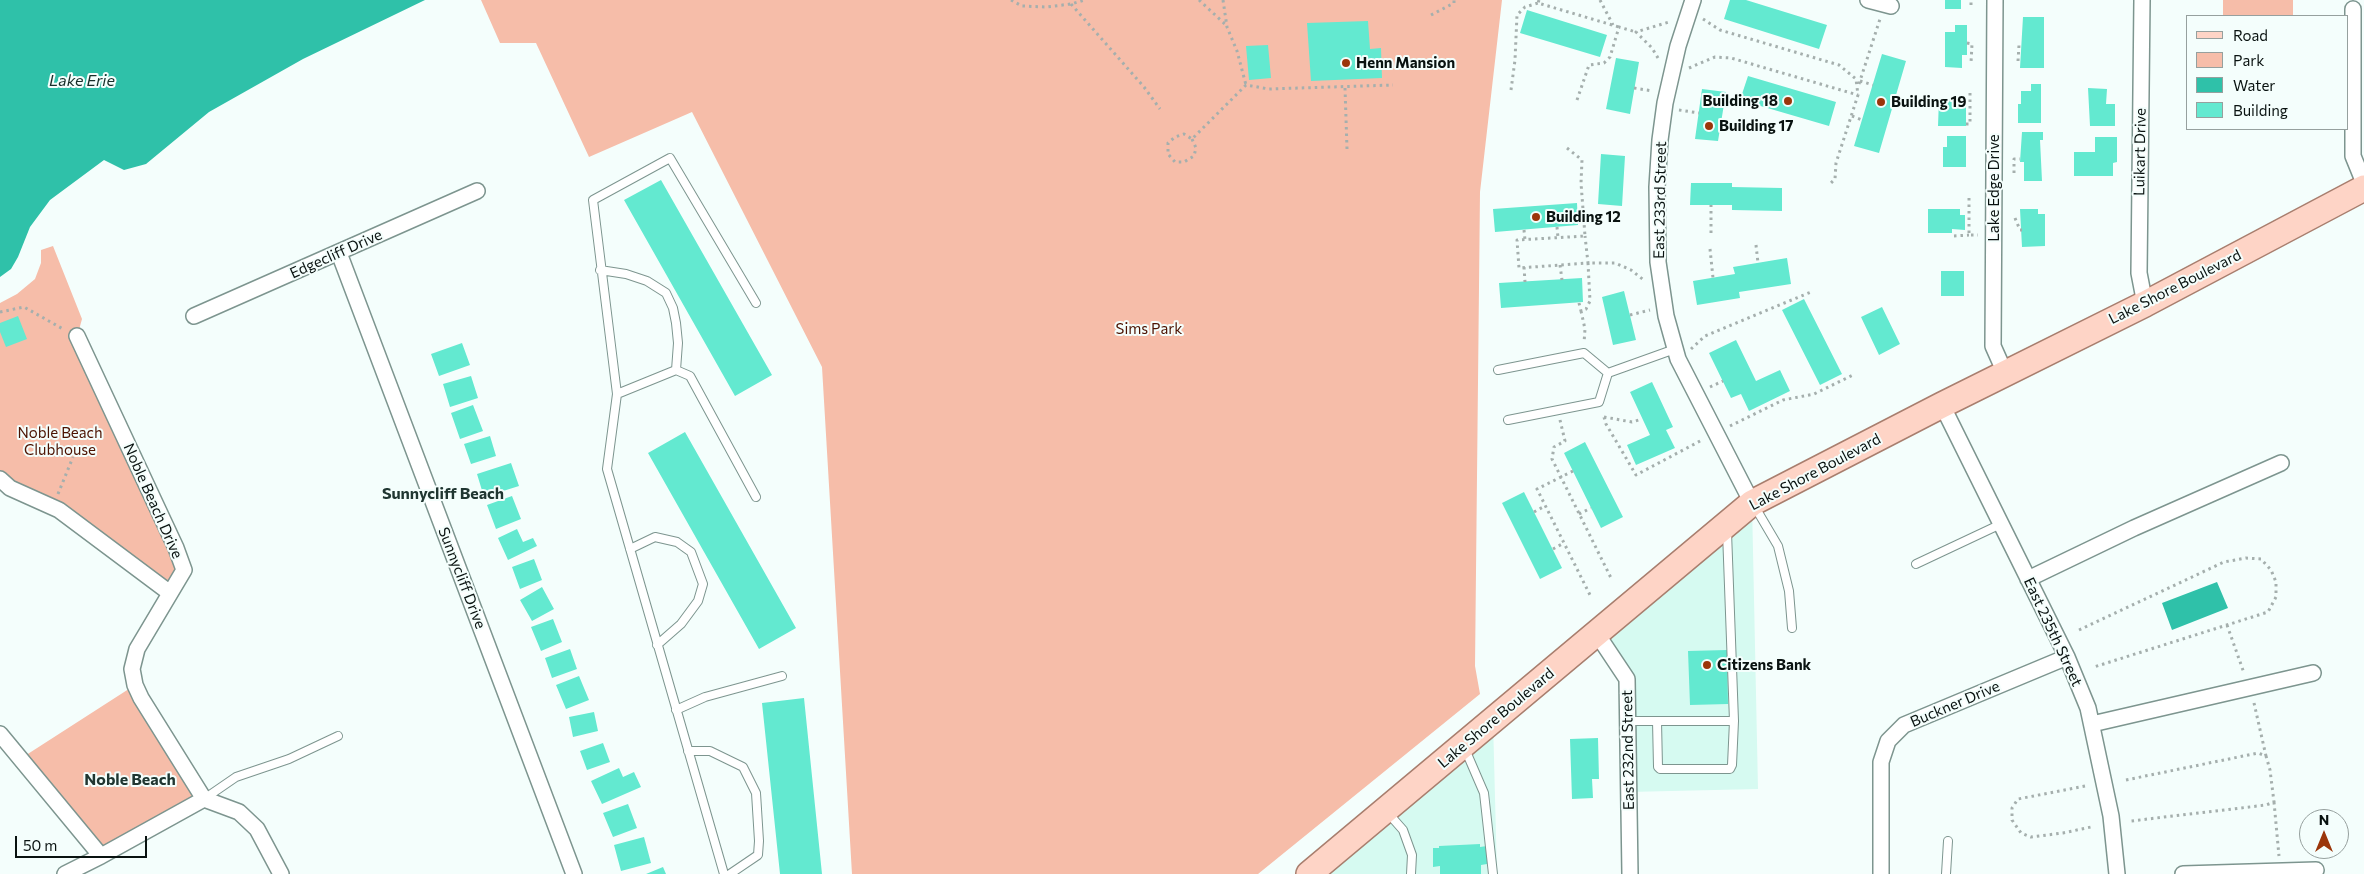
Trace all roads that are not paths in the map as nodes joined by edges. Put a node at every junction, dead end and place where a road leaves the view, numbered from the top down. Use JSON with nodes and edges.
{"nodes":[{"id":1,"x":1693,"y":0,"type":"edge"},
{"id":2,"x":1868,"y":0,"type":"edge"},
{"id":3,"x":1995,"y":0,"type":"edge"},
{"id":4,"x":2142,"y":0,"type":"edge"},
{"id":5,"x":1888,"y":6,"type":"road end"},
{"id":6,"x":2353,"y":9,"type":"dead end"},
{"id":7,"x":2364,"y":184,"type":"edge"},
{"id":8,"x":2364,"y":188,"type":"edge"},
{"id":9,"x":477,"y":191,"type":"dead end"},
{"id":10,"x":339,"y":253,"type":"junction"},
{"id":11,"x":600,"y":270,"type":"junction"},
{"id":12,"x":756,"y":304,"type":"dead end"},
{"id":13,"x":2145,"y":304,"type":"junction"},
{"id":14,"x":194,"y":316,"type":"dead end"},
{"id":15,"x":77,"y":336,"type":"dead end"},
{"id":16,"x":1682,"y":350,"type":"junction"},
{"id":17,"x":676,"y":370,"type":"junction"},
{"id":18,"x":1498,"y":370,"type":"dead end"},
{"id":19,"x":1608,"y":373,"type":"junction"},
{"id":20,"x":2005,"y":373,"type":"junction"},
{"id":21,"x":617,"y":394,"type":"junction"},
{"id":22,"x":1942,"y":405,"type":"junction"},
{"id":23,"x":1508,"y":420,"type":"dead end"},
{"id":24,"x":2281,"y":463,"type":"dead end"},
{"id":25,"x":0,"y":479,"type":"edge"},
{"id":26,"x":756,"y":497,"type":"dead end"},
{"id":27,"x":1752,"y":503,"type":"junction"},
{"id":28,"x":2001,"y":524,"type":"junction"},
{"id":29,"x":1726,"y":525,"type":"junction"},
{"id":30,"x":630,"y":548,"type":"junction"},
{"id":31,"x":1916,"y":564,"type":"dead end"},
{"id":32,"x":2028,"y":579,"type":"junction"},
{"id":33,"x":170,"y":593,"type":"junction"},
{"id":34,"x":1792,"y":628,"type":"dead end"},
{"id":35,"x":1597,"y":634,"type":"junction"},
{"id":36,"x":657,"y":644,"type":"junction"},
{"id":37,"x":2067,"y":657,"type":"junction"},
{"id":38,"x":2313,"y":673,"type":"dead end"},
{"id":39,"x":782,"y":676,"type":"dead end"},
{"id":40,"x":676,"y":710,"type":"junction"},
{"id":41,"x":1734,"y":720,"type":"junction"},
{"id":42,"x":1627,"y":721,"type":"junction"},
{"id":43,"x":1657,"y":721,"type":"junction"},
{"id":44,"x":2092,"y":724,"type":"junction"},
{"id":45,"x":0,"y":734,"type":"edge"},
{"id":46,"x":338,"y":736,"type":"dead end"},
{"id":47,"x":1463,"y":745,"type":"junction"},
{"id":48,"x":688,"y":751,"type":"junction"},
{"id":49,"x":204,"y":799,"type":"junction"},
{"id":50,"x":1386,"y":810,"type":"junction"},
{"id":51,"x":1948,"y":841,"type":"dead end"},
{"id":52,"x":101,"y":856,"type":"junction"},
{"id":53,"x":2316,"y":870,"type":"dead end"},
{"id":54,"x":65,"y":874,"type":"edge"},
{"id":55,"x":281,"y":874,"type":"edge"},
{"id":56,"x":574,"y":874,"type":"edge"},
{"id":57,"x":724,"y":874,"type":"edge"},
{"id":58,"x":730,"y":874,"type":"edge"},
{"id":59,"x":1308,"y":874,"type":"edge"},
{"id":60,"x":1411,"y":874,"type":"edge"},
{"id":61,"x":1493,"y":874,"type":"edge"},
{"id":62,"x":1630,"y":874,"type":"edge"},
{"id":63,"x":1881,"y":874,"type":"edge"},
{"id":64,"x":1946,"y":874,"type":"edge"},
{"id":65,"x":2117,"y":874,"type":"edge"},
{"id":66,"x":2183,"y":874,"type":"edge"}],
"edges":[{"from":1,"to":16,"type":"street","name":"East 233rd Street"},
{"from":2,"to":5,"type":"street"},
{"from":3,"to":20,"type":"street","name":"Lake Edge Drive"},
{"from":4,"to":13,"type":"street","name":"Luikart Drive"},
{"from":6,"to":7,"type":"street"},
{"from":8,"to":13,"type":"main road","name":"Lake Shore Boulevard"},
{"from":9,"to":10,"type":"street","name":"Edgecliff Drive"},
{"from":10,"to":14,"type":"street","name":"Edgecliff Drive"},
{"from":10,"to":56,"type":"street","name":"Sunnycliff Drive"},
{"from":11,"to":12,"type":"lane"},
{"from":11,"to":17,"type":"lane"},
{"from":11,"to":21,"type":"lane"},
{"from":13,"to":20,"type":"main road","name":"Lake Shore Boulevard"},
{"from":15,"to":33,"type":"street","name":"Noble Beach Drive"},
{"from":16,"to":19,"type":"lane"},
{"from":16,"to":27,"type":"street","name":"East 233rd Street"},
{"from":17,"to":21,"type":"lane"},
{"from":17,"to":26,"type":"lane"},
{"from":18,"to":19,"type":"lane"},
{"from":19,"to":23,"type":"lane"},
{"from":20,"to":22,"type":"main road","name":"Lake Shore Boulevard"},
{"from":21,"to":30,"type":"lane"},
{"from":22,"to":27,"type":"main road","name":"Lake Shore Boulevard"},
{"from":22,"to":28,"type":"street","name":"East 235th Street"},
{"from":24,"to":32,"type":"street"},
{"from":25,"to":33,"type":"street"},
{"from":27,"to":29,"type":"main road","name":"Lake Shore Boulevard"},
{"from":27,"to":34,"type":"lane"},
{"from":28,"to":31,"type":"lane"},
{"from":28,"to":32,"type":"street","name":"East 235th Street"},
{"from":29,"to":35,"type":"main road","name":"Lake Shore Boulevard"},
{"from":29,"to":41,"type":"lane"},
{"from":30,"to":36,"type":"lane"},
{"from":30,"to":36,"type":"lane"},
{"from":32,"to":37,"type":"street","name":"East 235th Street"},
{"from":33,"to":49,"type":"street","name":"Noble Beach Drive"},
{"from":35,"to":42,"type":"street","name":"East 232nd Street"},
{"from":35,"to":47,"type":"main road","name":"Lake Shore Boulevard"},
{"from":36,"to":40,"type":"lane"},
{"from":37,"to":44,"type":"street","name":"East 235th Street"},
{"from":37,"to":63,"type":"street","name":"Buckner Drive"},
{"from":38,"to":44,"type":"street"},
{"from":39,"to":40,"type":"lane"},
{"from":40,"to":48,"type":"lane"},
{"from":41,"to":43,"type":"lane"},
{"from":41,"to":43,"type":"lane"},
{"from":42,"to":43,"type":"lane"},
{"from":42,"to":62,"type":"street","name":"East 232nd Street"},
{"from":44,"to":65,"type":"street","name":"East 235th Street"},
{"from":45,"to":52,"type":"street"},
{"from":46,"to":49,"type":"lane"},
{"from":47,"to":50,"type":"main road","name":"Lake Shore Boulevard"},
{"from":47,"to":61,"type":"lane"},
{"from":48,"to":57,"type":"lane"},
{"from":48,"to":58,"type":"lane"},
{"from":49,"to":52,"type":"street"},
{"from":49,"to":55,"type":"street"},
{"from":50,"to":59,"type":"main road","name":"Lake Shore Boulevard"},
{"from":50,"to":60,"type":"lane"},
{"from":51,"to":64,"type":"lane"},
{"from":52,"to":54,"type":"street"},
{"from":53,"to":66,"type":"street"}]}
